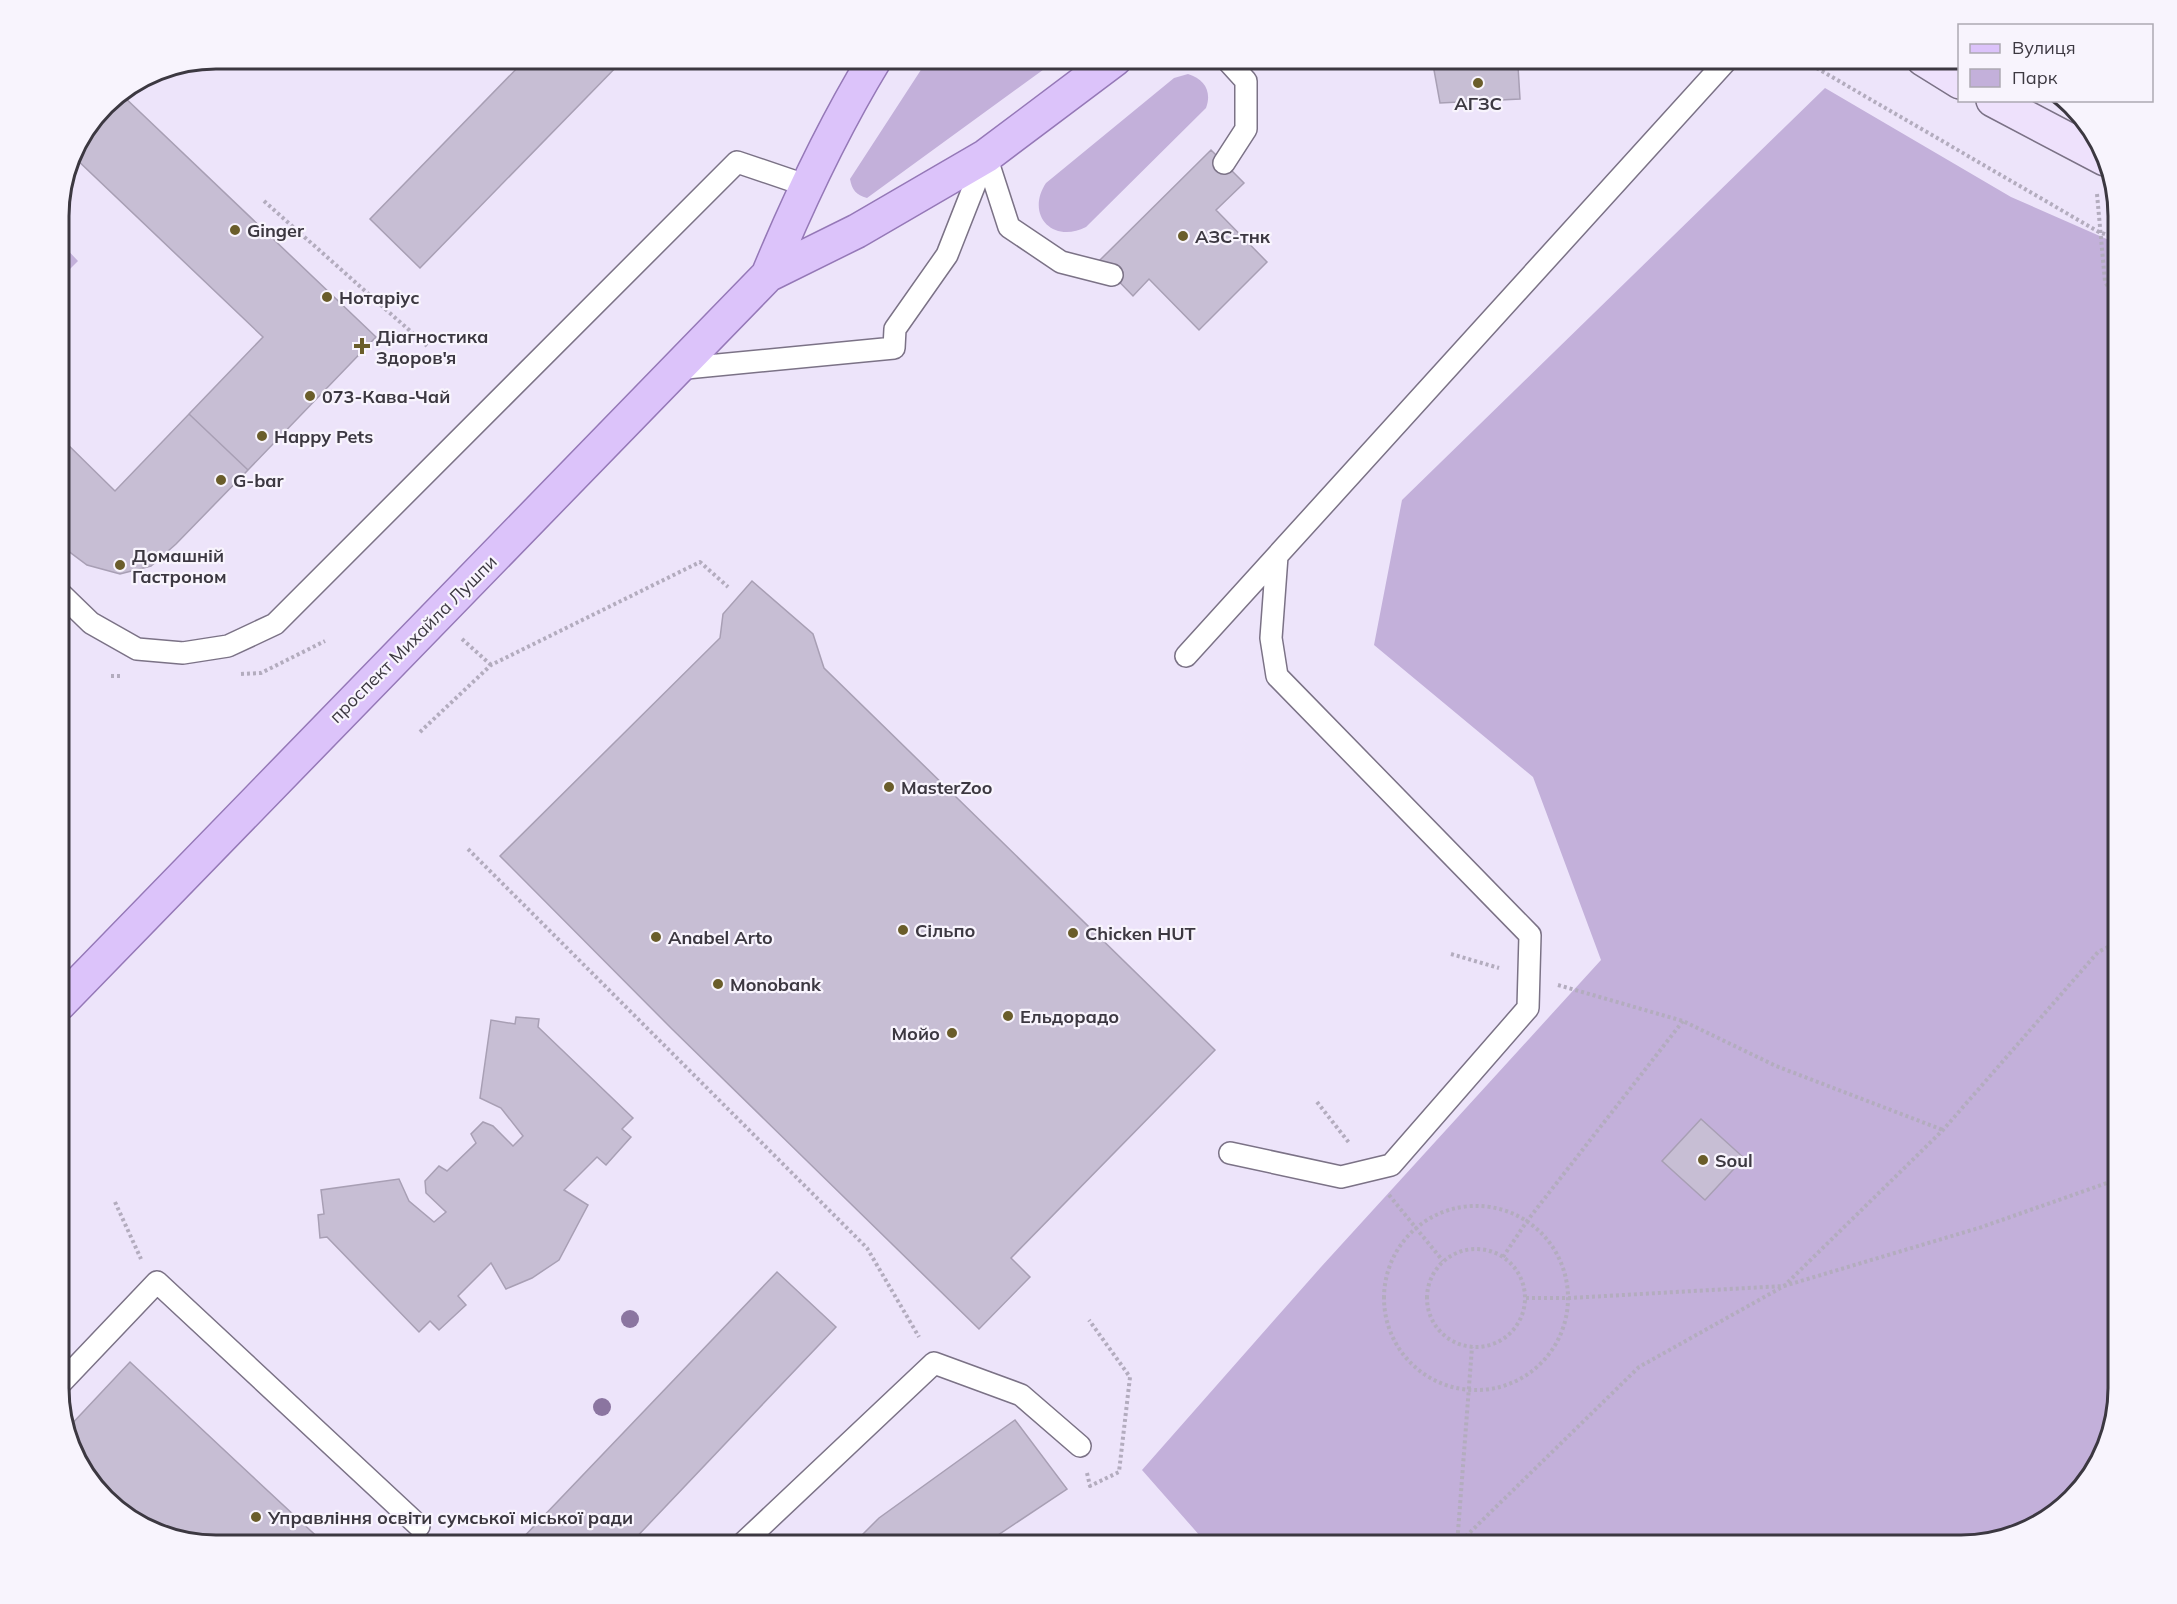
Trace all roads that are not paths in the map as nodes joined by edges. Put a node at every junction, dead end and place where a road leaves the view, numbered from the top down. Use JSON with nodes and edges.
{"nodes":[{"id":1,"x":868,"y":69,"type":"edge"},
{"id":2,"x":1101,"y":69,"type":"edge"},
{"id":3,"x":1236,"y":69,"type":"edge"},
{"id":4,"x":1718,"y":69,"type":"edge"},
{"id":5,"x":1940,"y":69,"type":"edge"},
{"id":6,"x":1958,"y":81,"type":"edge"},
{"id":7,"x":1997,"y":102,"type":"edge"},
{"id":8,"x":2095,"y":155,"type":"edge"},
{"id":9,"x":986,"y":156,"type":"junction"},
{"id":10,"x":1224,"y":163,"type":"dead end"},
{"id":11,"x":805,"y":185,"type":"junction"},
{"id":12,"x":768,"y":275,"type":"junction"},
{"id":13,"x":1112,"y":275,"type":"dead end"},
{"id":14,"x":676,"y":369,"type":"junction"},
{"id":15,"x":1277,"y":556,"type":"junction"},
{"id":16,"x":69,"y":601,"type":"edge"},
{"id":17,"x":1186,"y":656,"type":"dead end"},
{"id":18,"x":69,"y":994,"type":"edge"},
{"id":19,"x":1230,"y":1153,"type":"dead end"},
{"id":20,"x":69,"y":1374,"type":"edge"},
{"id":21,"x":1080,"y":1446,"type":"road end"},
{"id":22,"x":419,"y":1526,"type":"dead end"},
{"id":23,"x":752,"y":1535,"type":"edge"}],
"edges":[{"from":1,"to":11,"type":"main road","name":"проспект Михайла Лушпи"},
{"from":2,"to":9,"type":"main road","name":"проспект Михайла Лушпи"},
{"from":3,"to":10,"type":"lane"},
{"from":4,"to":15,"type":"lane"},
{"from":5,"to":6,"type":"street"},
{"from":7,"to":8,"type":"street"},
{"from":9,"to":12,"type":"main road","name":"проспект Михайла Лушпи"},
{"from":9,"to":13,"type":"lane"},
{"from":9,"to":14,"type":"lane"},
{"from":11,"to":12,"type":"main road","name":"проспект Михайла Лушпи"},
{"from":11,"to":16,"type":"lane"},
{"from":12,"to":14,"type":"main road","name":"проспект Михайла Лушпи"},
{"from":14,"to":18,"type":"main road","name":"проспект Михайла Лушпи"},
{"from":15,"to":17,"type":"lane"},
{"from":15,"to":19,"type":"lane"},
{"from":20,"to":22,"type":"lane"},
{"from":21,"to":23,"type":"lane"}]}
